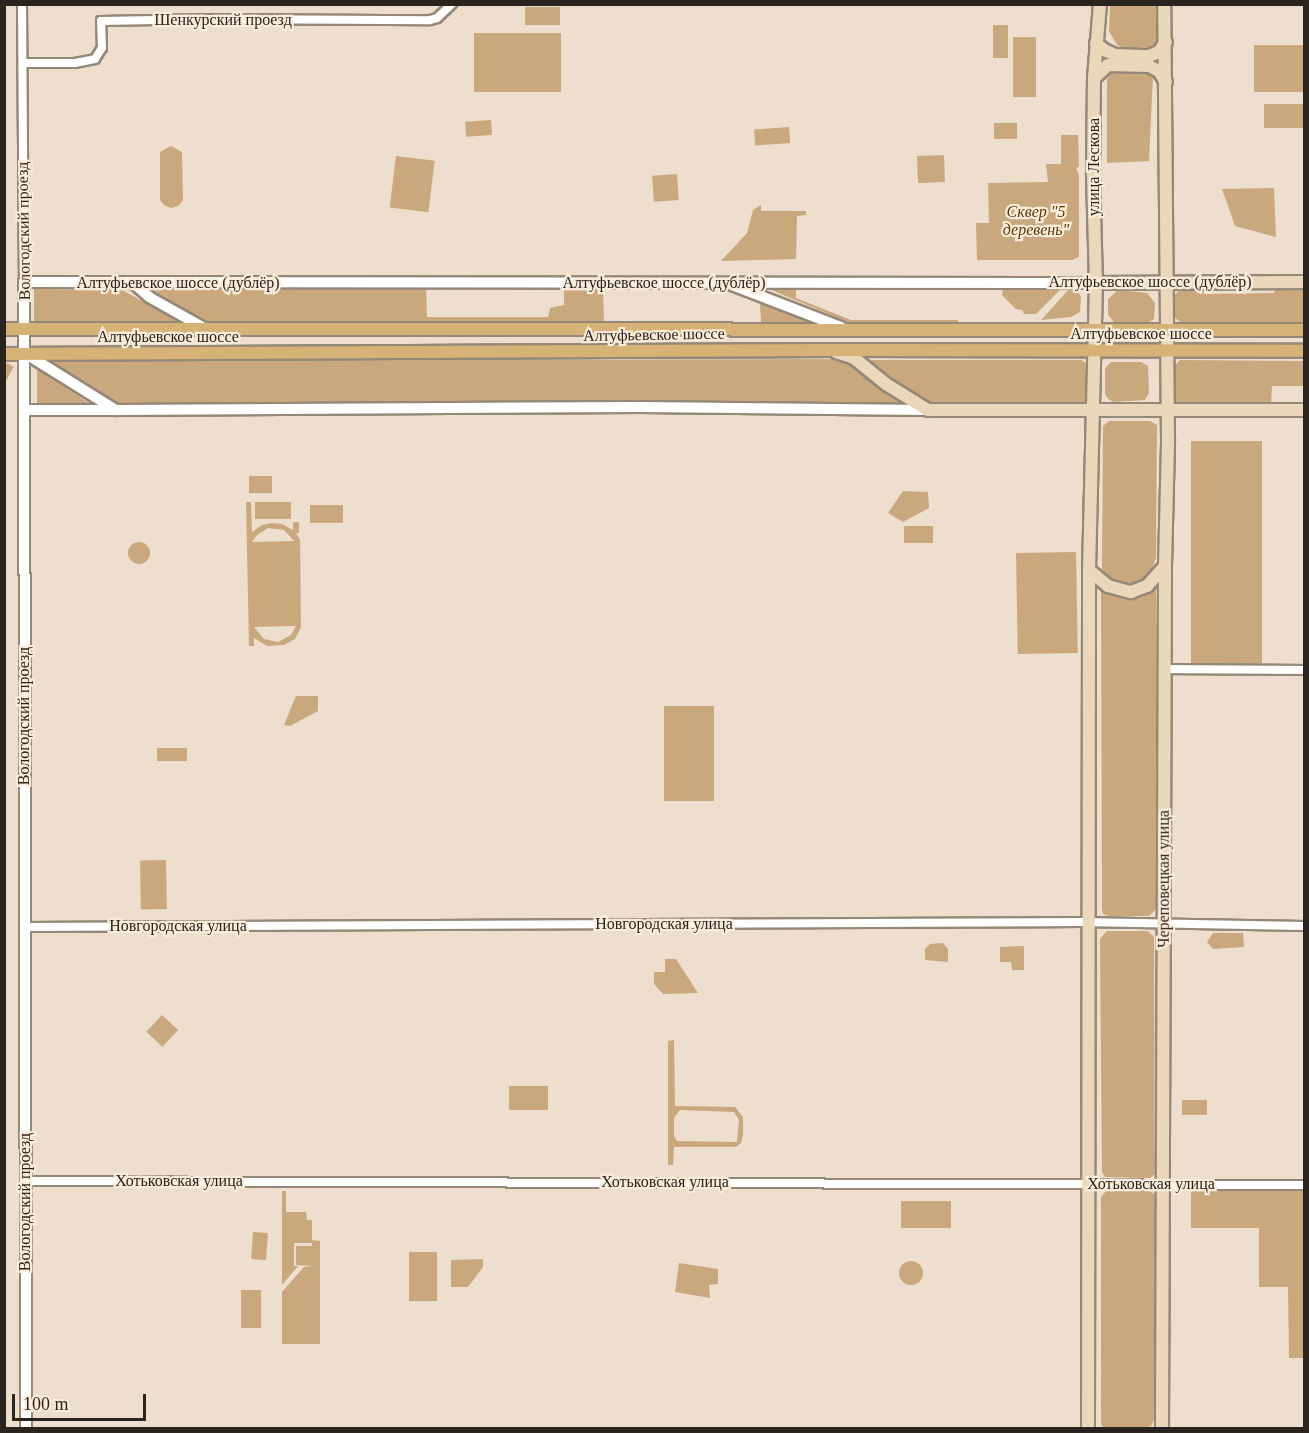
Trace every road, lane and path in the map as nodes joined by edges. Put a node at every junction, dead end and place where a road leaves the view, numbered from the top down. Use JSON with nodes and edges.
{"nodes":[{"id":1,"x":22,"y":4,"type":"edge"},
{"id":2,"x":452,"y":4,"type":"edge"},
{"id":3,"x":1100,"y":4,"type":"edge"},
{"id":4,"x":1164,"y":4,"type":"edge"},
{"id":5,"x":1166,"y":42,"type":"junction"},
{"id":6,"x":1096,"y":43,"type":"junction"},
{"id":7,"x":23,"y":63,"type":"junction"},
{"id":8,"x":1094,"y":78,"type":"junction"},
{"id":9,"x":1167,"y":83,"type":"junction"},
{"id":10,"x":24,"y":282,"type":"junction"},
{"id":11,"x":132,"y":282,"type":"junction"},
{"id":12,"x":724,"y":282,"type":"junction"},
{"id":13,"x":1168,"y":282,"type":"junction"},
{"id":14,"x":1305,"y":282,"type":"edge"},
{"id":15,"x":1096,"y":283,"type":"junction"},
{"id":16,"x":4,"y":328,"type":"edge"},
{"id":17,"x":844,"y":328,"type":"junction"},
{"id":18,"x":26,"y":329,"type":"junction"},
{"id":19,"x":206,"y":329,"type":"junction"},
{"id":20,"x":1096,"y":329,"type":"junction"},
{"id":21,"x":1167,"y":329,"type":"junction"},
{"id":22,"x":1305,"y":330,"type":"edge"},
{"id":23,"x":832,"y":350,"type":"junction"},
{"id":24,"x":1096,"y":350,"type":"junction"},
{"id":25,"x":1167,"y":351,"type":"junction"},
{"id":26,"x":1305,"y":351,"type":"edge"},
{"id":27,"x":4,"y":354,"type":"edge"},
{"id":28,"x":26,"y":354,"type":"junction"},
{"id":29,"x":26,"y":410,"type":"junction"},
{"id":30,"x":116,"y":410,"type":"junction"},
{"id":31,"x":928,"y":410,"type":"junction"},
{"id":32,"x":1166,"y":410,"type":"junction"},
{"id":33,"x":1305,"y":410,"type":"edge"},
{"id":34,"x":1093,"y":411,"type":"junction"},
{"id":35,"x":1165,"y":566,"type":"junction"},
{"id":36,"x":1089,"y":570,"type":"junction"},
{"id":37,"x":1164,"y":669,"type":"junction"},
{"id":38,"x":1305,"y":670,"type":"edge"},
{"id":39,"x":1090,"y":923,"type":"junction"},
{"id":40,"x":1164,"y":923,"type":"junction"},
{"id":41,"x":1305,"y":926,"type":"edge"},
{"id":42,"x":24,"y":927,"type":"junction"},
{"id":43,"x":25,"y":1181,"type":"junction"},
{"id":44,"x":1088,"y":1184,"type":"junction"},
{"id":45,"x":1163,"y":1184,"type":"junction"},
{"id":46,"x":1305,"y":1185,"type":"edge"},
{"id":47,"x":26,"y":1428,"type":"edge"},
{"id":48,"x":1088,"y":1428,"type":"edge"},
{"id":49,"x":1162,"y":1428,"type":"edge"}],
"edges":[{"from":1,"to":7,"type":"street","name":"Вологодский проезд"},
{"from":2,"to":7,"type":"street","name":"Шенкурский проезд"},
{"from":3,"to":6,"type":"main road","name":"улица Лескова"},
{"from":4,"to":5,"type":"main road"},
{"from":5,"to":6,"type":"main road"},
{"from":5,"to":9,"type":"main road"},
{"from":6,"to":8,"type":"main road","name":"улица Лескова"},
{"from":7,"to":10,"type":"street","name":"Вологодский проезд"},
{"from":8,"to":9,"type":"main road"},
{"from":8,"to":15,"type":"main road","name":"улица Лескова"},
{"from":9,"to":13,"type":"main road"},
{"from":10,"to":11,"type":"street","name":"Алтуфьевское шоссе (дублёр)"},
{"from":10,"to":18,"type":"street","name":"Вологодский проезд"},
{"from":11,"to":12,"type":"street","name":"Алтуфьевское шоссе (дублёр)"},
{"from":11,"to":19,"type":"street"},
{"from":12,"to":15,"type":"street","name":"Алтуфьевское шоссе (дублёр)"},
{"from":12,"to":17,"type":"street"},
{"from":13,"to":14,"type":"main road","name":"Алтуфьевское шоссе (дублёр)"},
{"from":13,"to":15,"type":"main road","name":"Алтуфьевское шоссе (дублёр)"},
{"from":13,"to":21,"type":"main road"},
{"from":15,"to":20,"type":"main road","name":"улица Лескова"},
{"from":16,"to":18,"type":"main road","name":"Алтуфьевское шоссе"},
{"from":17,"to":19,"type":"main road","name":"Алтуфьевское шоссе"},
{"from":17,"to":20,"type":"main road","name":"Алтуфьевское шоссе"},
{"from":18,"to":19,"type":"main road","name":"Алтуфьевское шоссе"},
{"from":18,"to":28,"type":"street","name":"Вологодский проезд"},
{"from":20,"to":21,"type":"main road","name":"Алтуфьевское шоссе"},
{"from":20,"to":24,"type":"main road"},
{"from":21,"to":22,"type":"main road","name":"Алтуфьевское шоссе"},
{"from":21,"to":25,"type":"main road","name":"Череповецкая улица"},
{"from":23,"to":24,"type":"main road","name":"Алтуфьевское шоссе"},
{"from":23,"to":28,"type":"main road","name":"Алтуфьевское шоссе"},
{"from":23,"to":31,"type":"main road"},
{"from":24,"to":25,"type":"main road","name":"Алтуфьевское шоссе"},
{"from":24,"to":34,"type":"main road"},
{"from":25,"to":26,"type":"main road","name":"Алтуфьевское шоссе"},
{"from":25,"to":32,"type":"main road","name":"Череповецкая улица"},
{"from":27,"to":28,"type":"main road","name":"Алтуфьевское шоссе"},
{"from":28,"to":29,"type":"street","name":"Вологодский проезд"},
{"from":28,"to":30,"type":"street"},
{"from":29,"to":30,"type":"street"},
{"from":29,"to":42,"type":"street","name":"Вологодский проезд"},
{"from":30,"to":31,"type":"street"},
{"from":31,"to":34,"type":"main road"},
{"from":32,"to":33,"type":"main road"},
{"from":32,"to":34,"type":"main road"},
{"from":32,"to":35,"type":"main road","name":"Череповецкая улица"},
{"from":34,"to":36,"type":"main road"},
{"from":35,"to":36,"type":"main road"},
{"from":35,"to":37,"type":"main road","name":"Череповецкая улица"},
{"from":36,"to":39,"type":"main road"},
{"from":37,"to":38,"type":"street"},
{"from":37,"to":40,"type":"main road","name":"Череповецкая улица"},
{"from":39,"to":40,"type":"street","name":"Новгородская улица"},
{"from":39,"to":42,"type":"street","name":"Новгородская улица"},
{"from":39,"to":44,"type":"main road"},
{"from":40,"to":41,"type":"street","name":"Новгородская улица"},
{"from":40,"to":45,"type":"main road","name":"Череповецкая улица"},
{"from":42,"to":43,"type":"street","name":"Вологодский проезд"},
{"from":43,"to":44,"type":"street","name":"Хотьковская улица"},
{"from":43,"to":47,"type":"street","name":"Вологодский проезд"},
{"from":44,"to":45,"type":"street","name":"Хотьковская улица"},
{"from":44,"to":48,"type":"main road"},
{"from":45,"to":46,"type":"street","name":"Хотьковская улица"},
{"from":45,"to":49,"type":"main road","name":"Череповецкая улица"}]}
